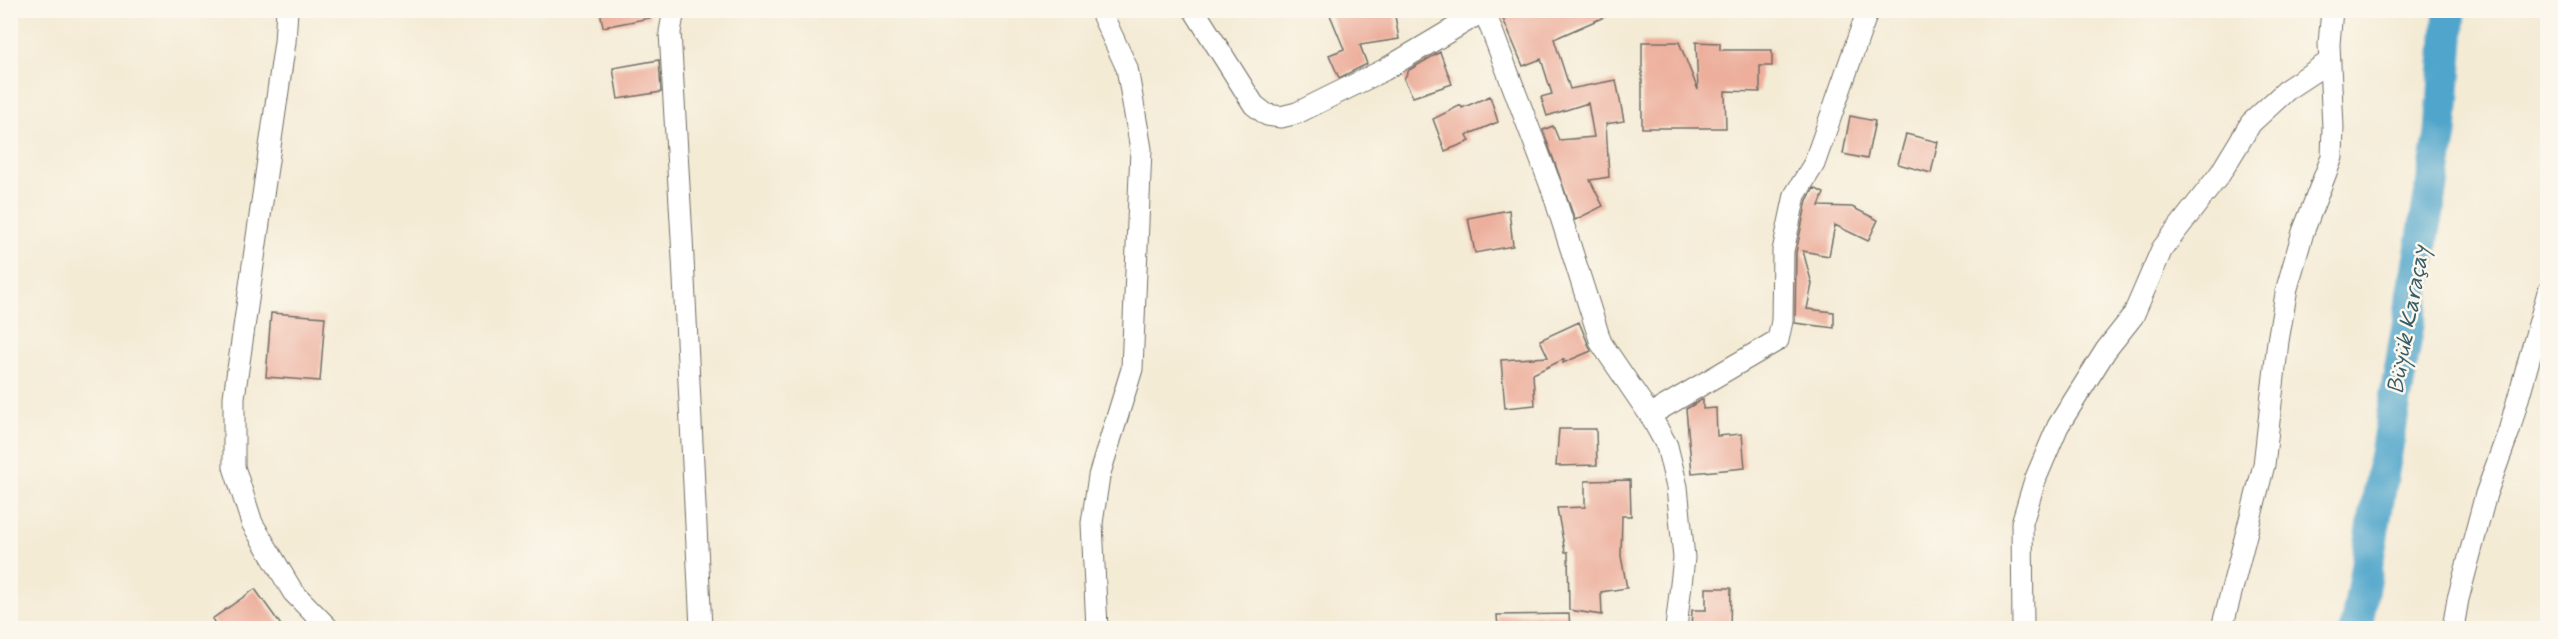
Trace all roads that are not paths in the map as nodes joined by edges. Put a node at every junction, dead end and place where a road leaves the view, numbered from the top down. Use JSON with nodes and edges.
{"nodes":[{"id":1,"x":287,"y":10,"type":"edge"},
{"id":2,"x":674,"y":10,"type":"edge"},
{"id":3,"x":1100,"y":10,"type":"edge"},
{"id":4,"x":1194,"y":10,"type":"edge"},
{"id":5,"x":1868,"y":10,"type":"edge"},
{"id":6,"x":2332,"y":10,"type":"edge"},
{"id":7,"x":1484,"y":11,"type":"edge"},
{"id":8,"x":2330,"y":61,"type":"junction"},
{"id":9,"x":2547,"y":292,"type":"edge"},
{"id":10,"x":1650,"y":415,"type":"junction"},
{"id":11,"x":328,"y":628,"type":"edge"},
{"id":12,"x":701,"y":628,"type":"edge"},
{"id":13,"x":1097,"y":628,"type":"edge"},
{"id":14,"x":1676,"y":628,"type":"edge"},
{"id":15,"x":2023,"y":628,"type":"edge"},
{"id":16,"x":2222,"y":628,"type":"edge"},
{"id":17,"x":2453,"y":628,"type":"edge"}],
"edges":[{"from":1,"to":11,"type":"street"},
{"from":2,"to":12,"type":"street"},
{"from":3,"to":13,"type":"street"},
{"from":4,"to":7,"type":"street"},
{"from":5,"to":10,"type":"street"},
{"from":6,"to":8,"type":"street"},
{"from":7,"to":10,"type":"street"},
{"from":8,"to":15,"type":"street"},
{"from":8,"to":16,"type":"street"},
{"from":9,"to":17,"type":"street"},
{"from":10,"to":14,"type":"street"}]}
